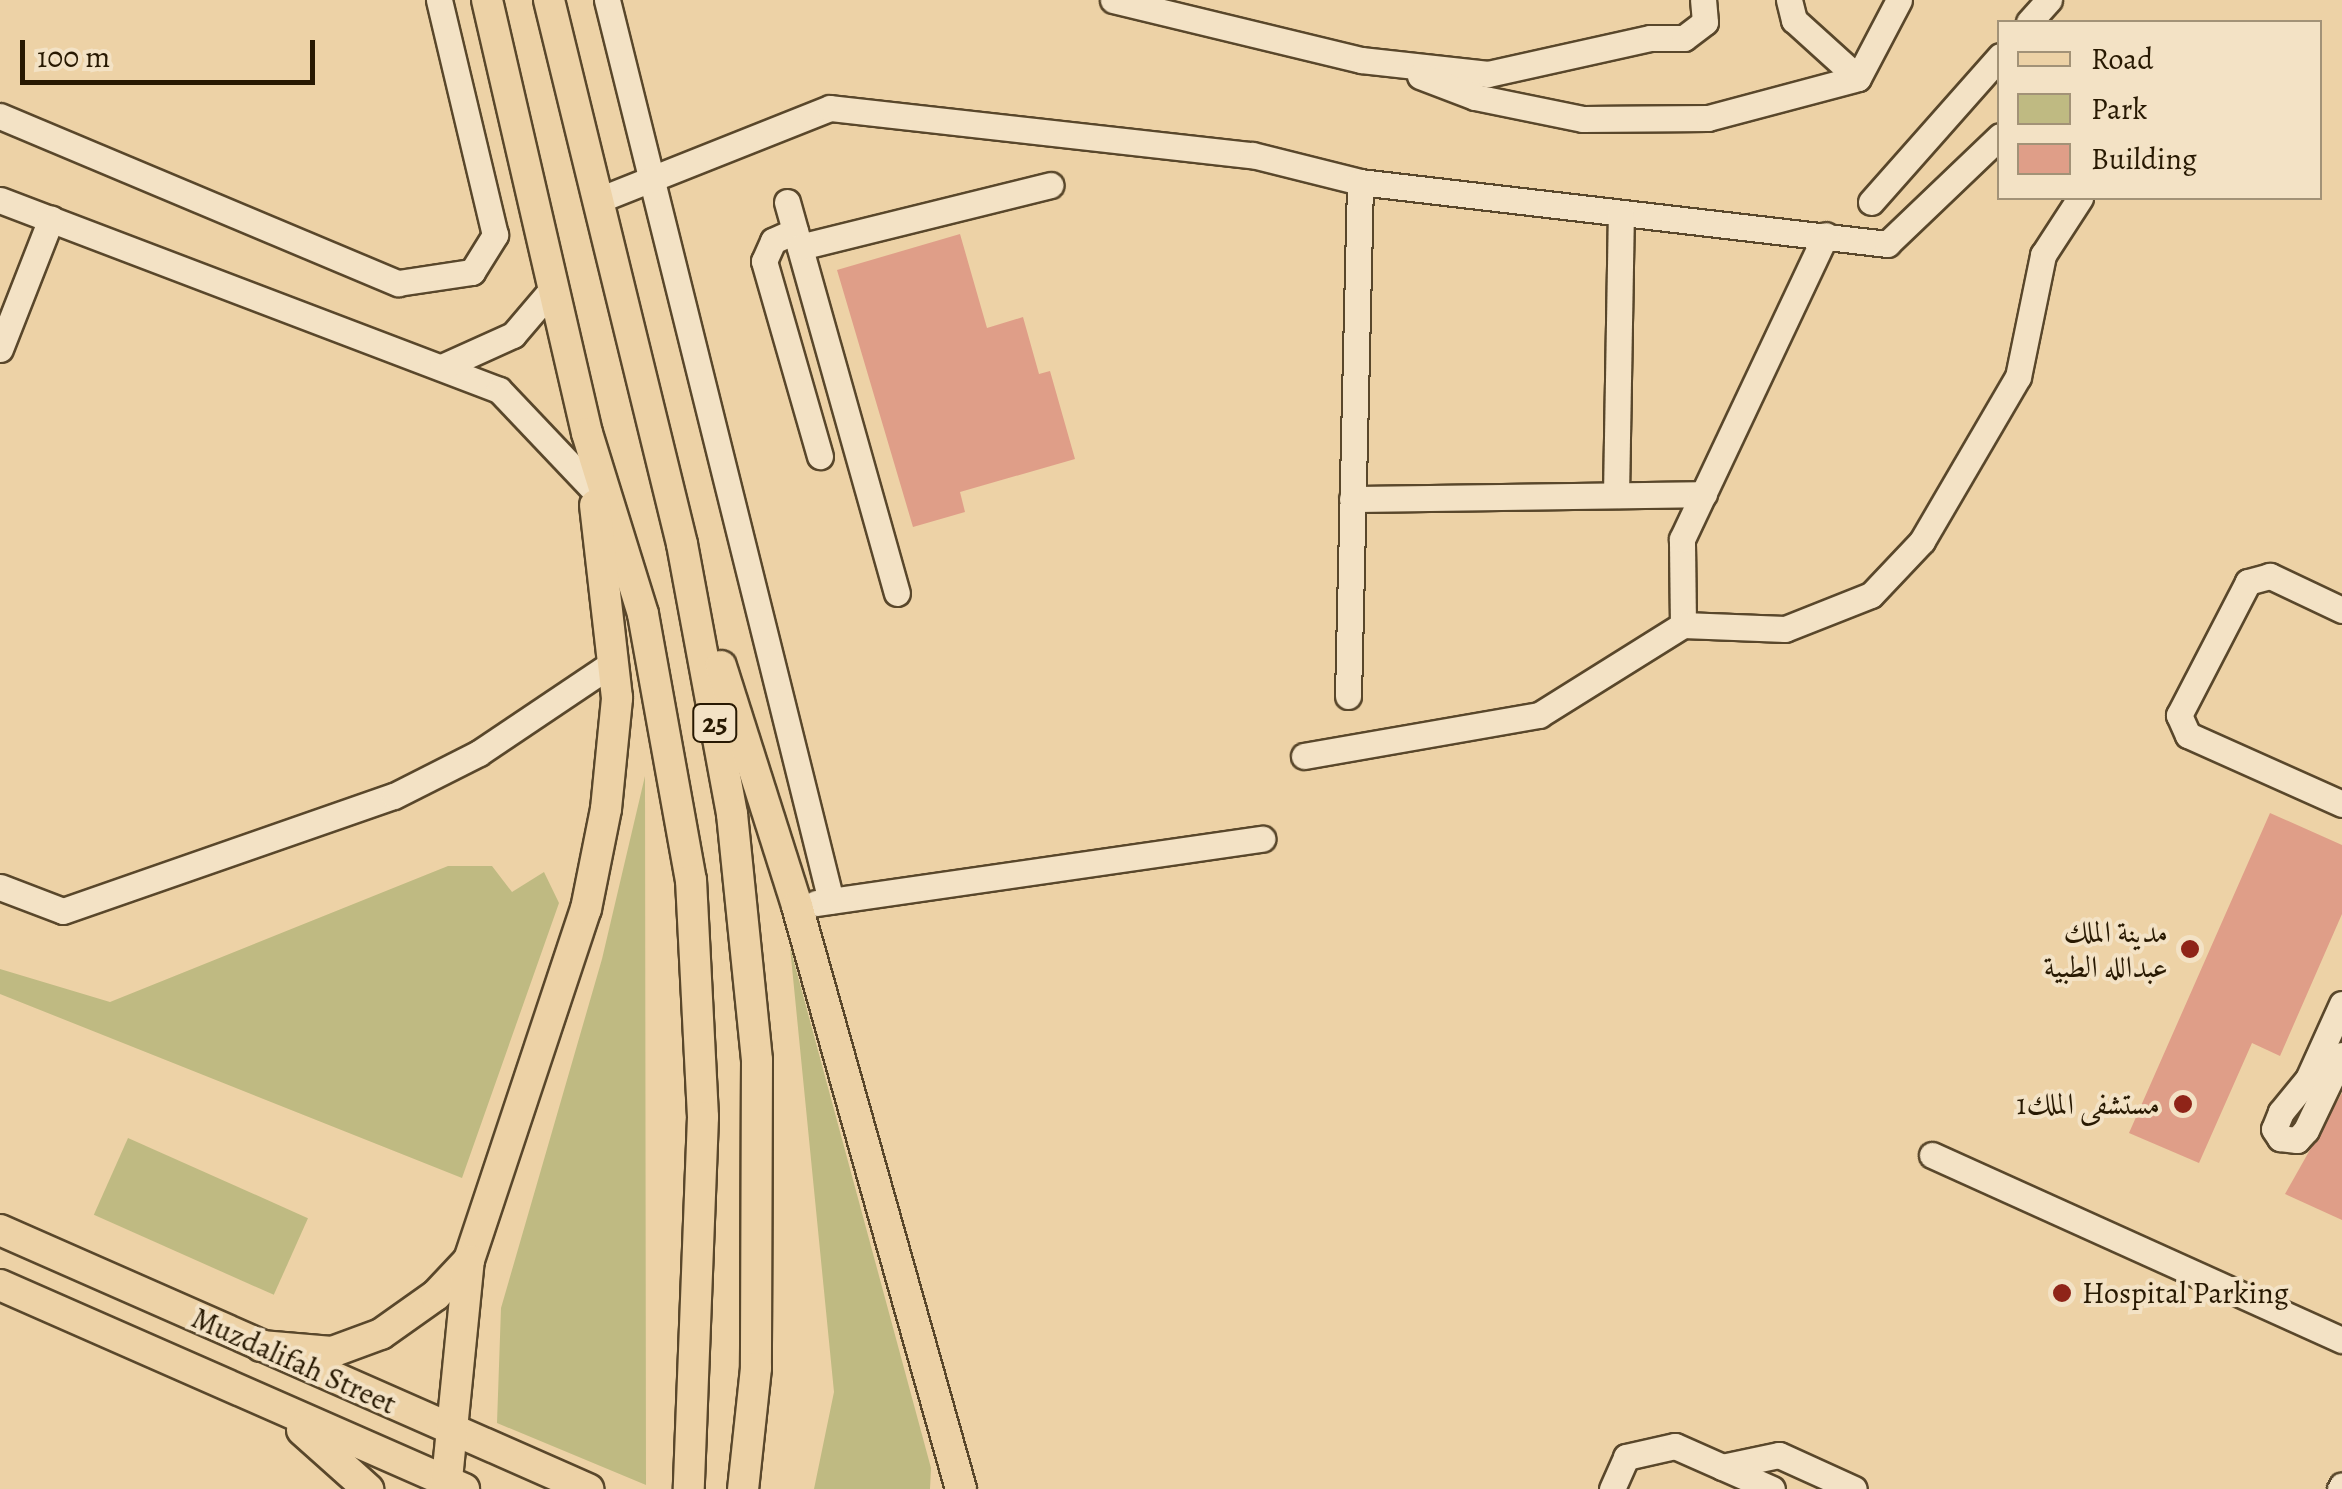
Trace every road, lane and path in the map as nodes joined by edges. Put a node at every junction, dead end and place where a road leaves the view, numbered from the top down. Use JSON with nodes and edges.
{"nodes":[{"id":1,"x":439,"y":0,"type":"edge"},
{"id":2,"x":487,"y":0,"type":"edge"},
{"id":3,"x":549,"y":0,"type":"edge"},
{"id":4,"x":607,"y":0,"type":"edge"},
{"id":5,"x":1113,"y":0,"type":"edge"},
{"id":6,"x":1703,"y":0,"type":"edge"},
{"id":7,"x":1789,"y":0,"type":"edge"},
{"id":8,"x":1898,"y":0,"type":"edge"},
{"id":9,"x":2049,"y":0,"type":"edge"},
{"id":10,"x":2031,"y":20,"type":"edge"},
{"id":11,"x":1997,"y":59,"type":"edge"},
{"id":12,"x":1387,"y":63,"type":"junction"},
{"id":13,"x":1858,"y":78,"type":"junction"},
{"id":14,"x":0,"y":116,"type":"edge"},
{"id":15,"x":1997,"y":139,"type":"edge"},
{"id":16,"x":648,"y":175,"type":"junction"},
{"id":17,"x":1360,"y":182,"type":"junction"},
{"id":18,"x":1050,"y":185,"type":"dead end"},
{"id":19,"x":602,"y":199,"type":"junction"},
{"id":20,"x":0,"y":200,"type":"edge"},
{"id":21,"x":2079,"y":200,"type":"edge"},
{"id":22,"x":786,"y":202,"type":"dead end"},
{"id":23,"x":1871,"y":202,"type":"dead end"},
{"id":24,"x":1621,"y":214,"type":"junction"},
{"id":25,"x":51,"y":219,"type":"junction"},
{"id":26,"x":1826,"y":236,"type":"junction"},
{"id":27,"x":797,"y":239,"type":"junction"},
{"id":28,"x":554,"y":288,"type":"junction"},
{"id":29,"x":0,"y":348,"type":"edge"},
{"id":30,"x":442,"y":367,"type":"junction"},
{"id":31,"x":587,"y":433,"type":"junction"},
{"id":32,"x":820,"y":456,"type":"dead end"},
{"id":33,"x":593,"y":489,"type":"junction"},
{"id":34,"x":1704,"y":494,"type":"junction"},
{"id":35,"x":1616,"y":495,"type":"junction"},
{"id":36,"x":1352,"y":500,"type":"junction"},
{"id":37,"x":682,"y":544,"type":"junction"},
{"id":38,"x":898,"y":593,"type":"dead end"},
{"id":39,"x":2342,"y":610,"type":"edge"},
{"id":40,"x":1683,"y":625,"type":"junction"},
{"id":41,"x":613,"y":663,"type":"junction"},
{"id":42,"x":1348,"y":696,"type":"dead end"},
{"id":43,"x":1304,"y":756,"type":"dead end"},
{"id":44,"x":2342,"y":804,"type":"edge"},
{"id":45,"x":1262,"y":839,"type":"dead end"},
{"id":46,"x":0,"y":887,"type":"edge"},
{"id":47,"x":830,"y":901,"type":"junction"},
{"id":48,"x":796,"y":906,"type":"junction"},
{"id":49,"x":2342,"y":1004,"type":"edge"},
{"id":50,"x":2342,"y":1055,"type":"edge"},
{"id":51,"x":1932,"y":1155,"type":"dead end"},
{"id":52,"x":0,"y":1230,"type":"edge"},
{"id":53,"x":469,"y":1260,"type":"junction"},
{"id":54,"x":10,"y":1291,"type":"edge"},
{"id":55,"x":2342,"y":1340,"type":"edge"},
{"id":56,"x":261,"y":1346,"type":"junction"},
{"id":57,"x":250,"y":1394,"type":"junction"},
{"id":58,"x":453,"y":1431,"type":"junction"},
{"id":59,"x":947,"y":1443,"type":"junction"},
{"id":60,"x":1722,"y":1467,"type":"junction"},
{"id":61,"x":745,"y":1476,"type":"edge"},
{"id":62,"x":452,"y":1486,"type":"edge"},
{"id":63,"x":368,"y":1489,"type":"edge"},
{"id":64,"x":588,"y":1489,"type":"edge"},
{"id":65,"x":689,"y":1489,"type":"edge"},
{"id":66,"x":950,"y":1489,"type":"edge"},
{"id":67,"x":961,"y":1489,"type":"edge"},
{"id":68,"x":1612,"y":1489,"type":"edge"},
{"id":69,"x":1772,"y":1489,"type":"edge"},
{"id":70,"x":1854,"y":1489,"type":"edge"}],
"edges":[{"from":1,"to":14,"type":"street"},
{"from":2,"to":28,"type":"main road","number":"25"},
{"from":3,"to":19,"type":"main road","number":"25"},
{"from":4,"to":16,"type":"street"},
{"from":5,"to":12,"type":"street"},
{"from":6,"to":12,"type":"street"},
{"from":7,"to":13,"type":"street"},
{"from":8,"to":13,"type":"street"},
{"from":9,"to":10,"type":"street"},
{"from":11,"to":23,"type":"street"},
{"from":12,"to":13,"type":"street"},
{"from":15,"to":26,"type":"street"},
{"from":16,"to":17,"type":"street"},
{"from":16,"to":19,"type":"street"},
{"from":16,"to":47,"type":"street"},
{"from":17,"to":24,"type":"street"},
{"from":17,"to":36,"type":"street"},
{"from":18,"to":27,"type":"street"},
{"from":19,"to":37,"type":"main road","number":"25"},
{"from":20,"to":25,"type":"street"},
{"from":21,"to":40,"type":"street"},
{"from":22,"to":27,"type":"street"},
{"from":24,"to":26,"type":"street"},
{"from":24,"to":35,"type":"street"},
{"from":25,"to":29,"type":"street"},
{"from":25,"to":30,"type":"street"},
{"from":26,"to":34,"type":"street"},
{"from":27,"to":32,"type":"street"},
{"from":27,"to":38,"type":"street"},
{"from":28,"to":30,"type":"street"},
{"from":28,"to":31,"type":"main road","number":"25"},
{"from":30,"to":33,"type":"street"},
{"from":31,"to":33,"type":"main road"},
{"from":31,"to":65,"type":"main road","number":"25"},
{"from":33,"to":41,"type":"main road"},
{"from":34,"to":35,"type":"street"},
{"from":34,"to":40,"type":"street"},
{"from":35,"to":36,"type":"street"},
{"from":36,"to":42,"type":"street"},
{"from":37,"to":48,"type":"main road"},
{"from":37,"to":61,"type":"main road","number":"25"},
{"from":39,"to":44,"type":"street"},
{"from":40,"to":43,"type":"street"},
{"from":41,"to":46,"type":"street"},
{"from":41,"to":53,"type":"main road"},
{"from":45,"to":47,"type":"street"},
{"from":47,"to":48,"type":"street"},
{"from":48,"to":59,"type":"main road"},
{"from":49,"to":50,"type":"street"},
{"from":51,"to":55,"type":"street"},
{"from":52,"to":56,"type":"main road","name":"Muzdalifah Street"},
{"from":53,"to":56,"type":"main road"},
{"from":53,"to":58,"type":"main road"},
{"from":54,"to":57,"type":"main road","name":"Muzdalifah Street"},
{"from":56,"to":58,"type":"main road","name":"Muzdalifah Street"},
{"from":57,"to":62,"type":"main road","name":"Muzdalifah Street"},
{"from":57,"to":63,"type":"main road"},
{"from":58,"to":62,"type":"main road"},
{"from":58,"to":64,"type":"main road","name":"Muzdalifah Street"},
{"from":59,"to":66,"type":"main road"},
{"from":59,"to":67,"type":"main road"},
{"from":60,"to":68,"type":"street"},
{"from":60,"to":69,"type":"street"},
{"from":60,"to":70,"type":"street"}]}
